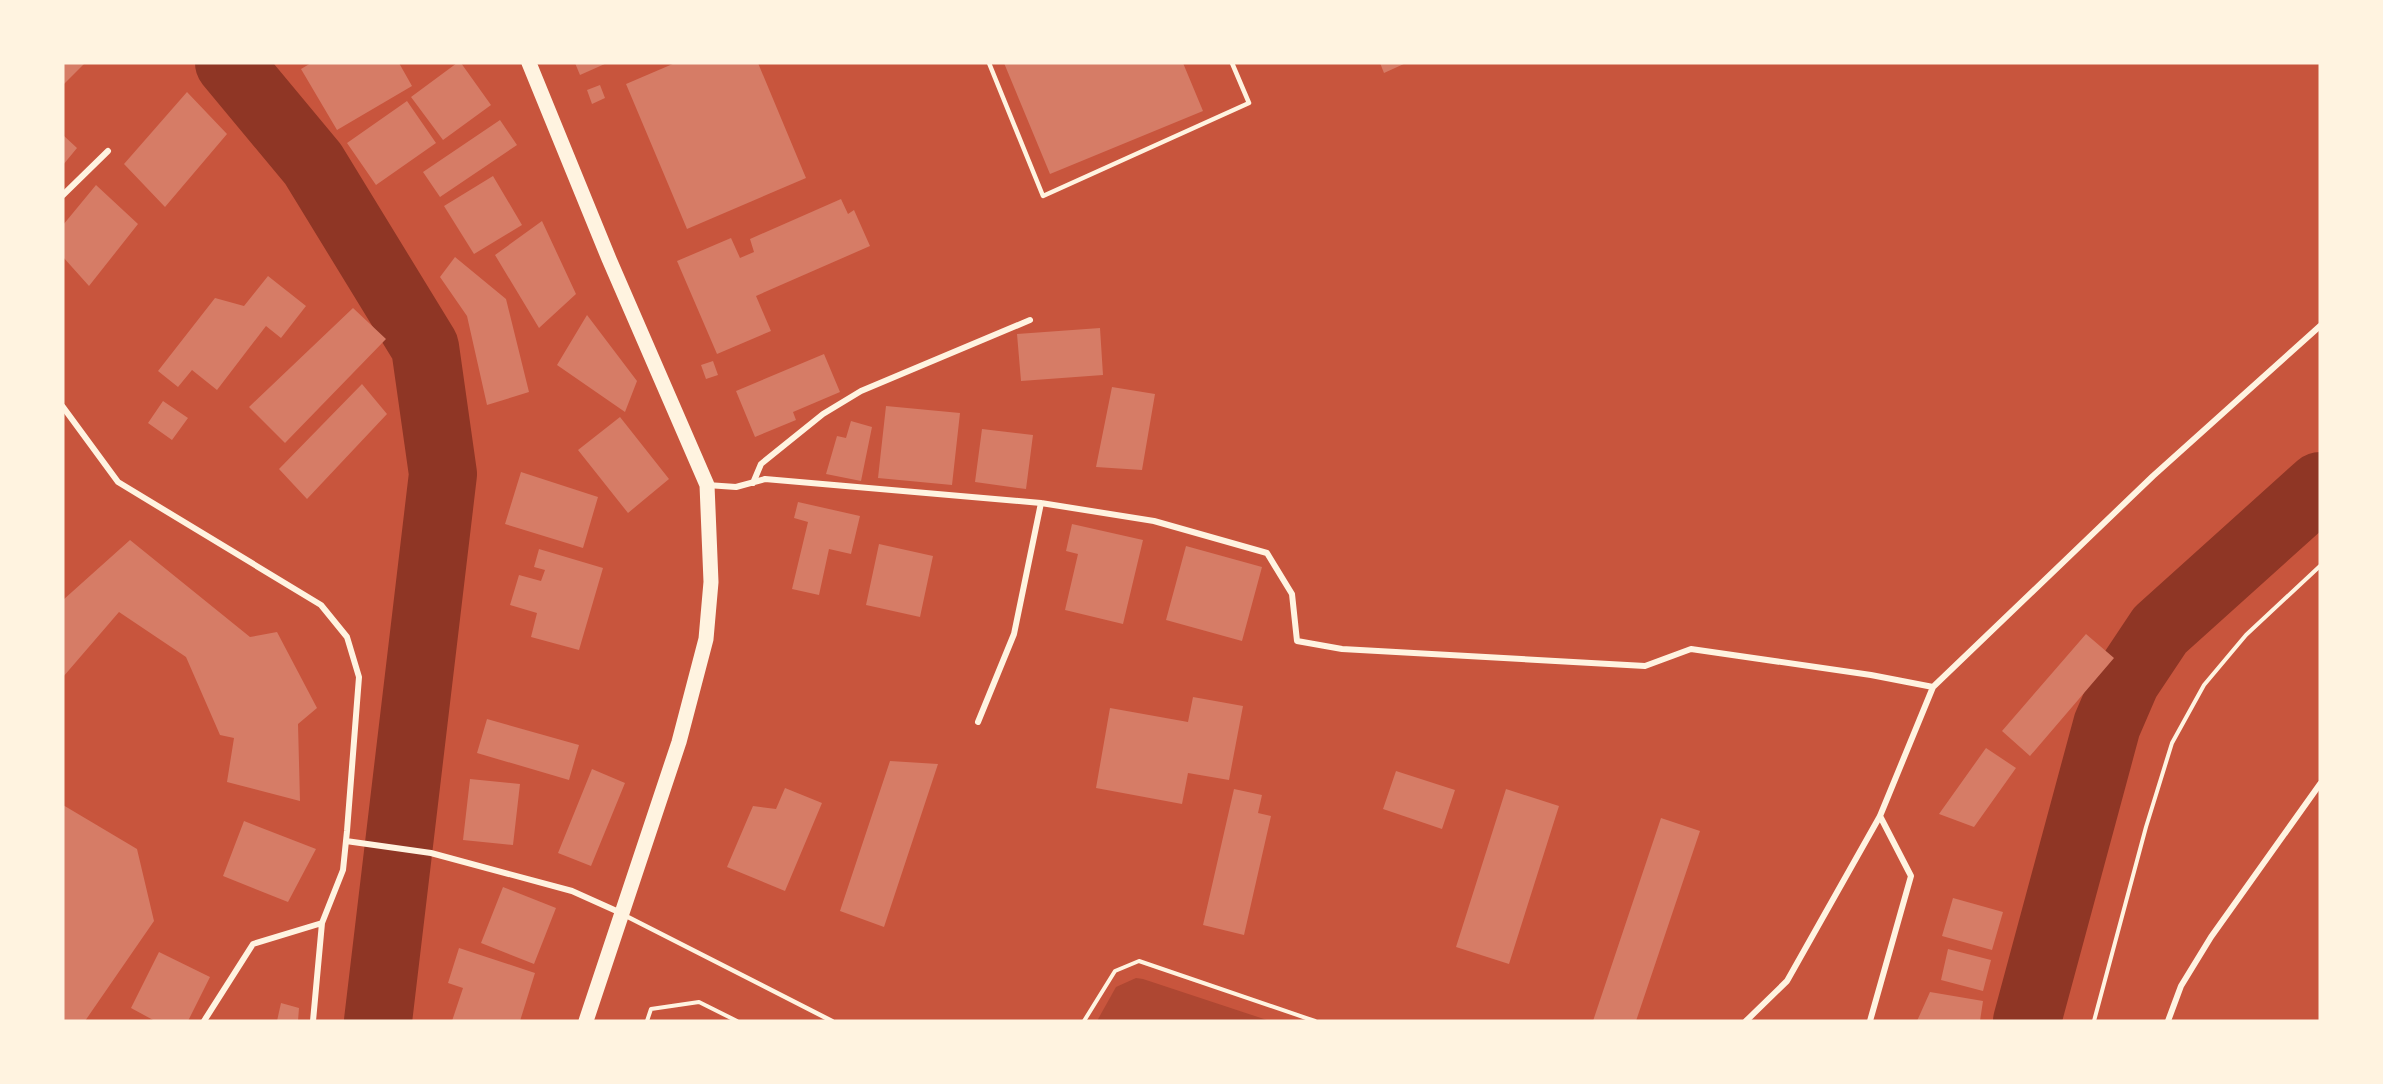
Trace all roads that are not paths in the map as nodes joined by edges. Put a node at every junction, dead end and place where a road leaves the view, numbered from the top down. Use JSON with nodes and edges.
{"nodes":[{"id":1,"x":529,"y":63,"type":"edge"},
{"id":2,"x":989,"y":63,"type":"edge"},
{"id":3,"x":1232,"y":63,"type":"edge"},
{"id":4,"x":108,"y":151,"type":"dead end"},
{"id":5,"x":63,"y":195,"type":"edge"},
{"id":6,"x":1030,"y":320,"type":"dead end"},
{"id":7,"x":2320,"y":326,"type":"edge"},
{"id":8,"x":63,"y":407,"type":"edge"},
{"id":9,"x":753,"y":483,"type":"junction"},
{"id":10,"x":707,"y":485,"type":"junction"},
{"id":11,"x":1041,"y":503,"type":"junction"},
{"id":12,"x":1934,"y":687,"type":"junction"},
{"id":13,"x":978,"y":722,"type":"dead end"},
{"id":14,"x":2320,"y":784,"type":"edge"},
{"id":15,"x":1880,"y":816,"type":"junction"},
{"id":16,"x":346,"y":842,"type":"junction"},
{"id":17,"x":621,"y":914,"type":"junction"},
{"id":18,"x":322,"y":923,"type":"junction"},
{"id":19,"x":204,"y":1021,"type":"edge"},
{"id":20,"x":313,"y":1021,"type":"edge"},
{"id":21,"x":586,"y":1021,"type":"edge"},
{"id":22,"x":832,"y":1021,"type":"edge"},
{"id":23,"x":1746,"y":1021,"type":"edge"},
{"id":24,"x":1870,"y":1021,"type":"edge"},
{"id":25,"x":2168,"y":1021,"type":"edge"}],
"edges":[{"from":1,"to":10,"type":"main road"},
{"from":2,"to":3,"type":"lane"},
{"from":4,"to":5,"type":"street"},
{"from":6,"to":9,"type":"street"},
{"from":7,"to":12,"type":"street"},
{"from":8,"to":16,"type":"street"},
{"from":9,"to":10,"type":"street"},
{"from":9,"to":11,"type":"street"},
{"from":10,"to":17,"type":"main road"},
{"from":11,"to":12,"type":"street"},
{"from":11,"to":13,"type":"street"},
{"from":12,"to":15,"type":"street"},
{"from":14,"to":25,"type":"street"},
{"from":15,"to":23,"type":"street"},
{"from":15,"to":24,"type":"street"},
{"from":16,"to":17,"type":"street"},
{"from":16,"to":18,"type":"street"},
{"from":17,"to":21,"type":"main road"},
{"from":17,"to":22,"type":"lane"},
{"from":18,"to":19,"type":"street"},
{"from":18,"to":20,"type":"street"}]}
